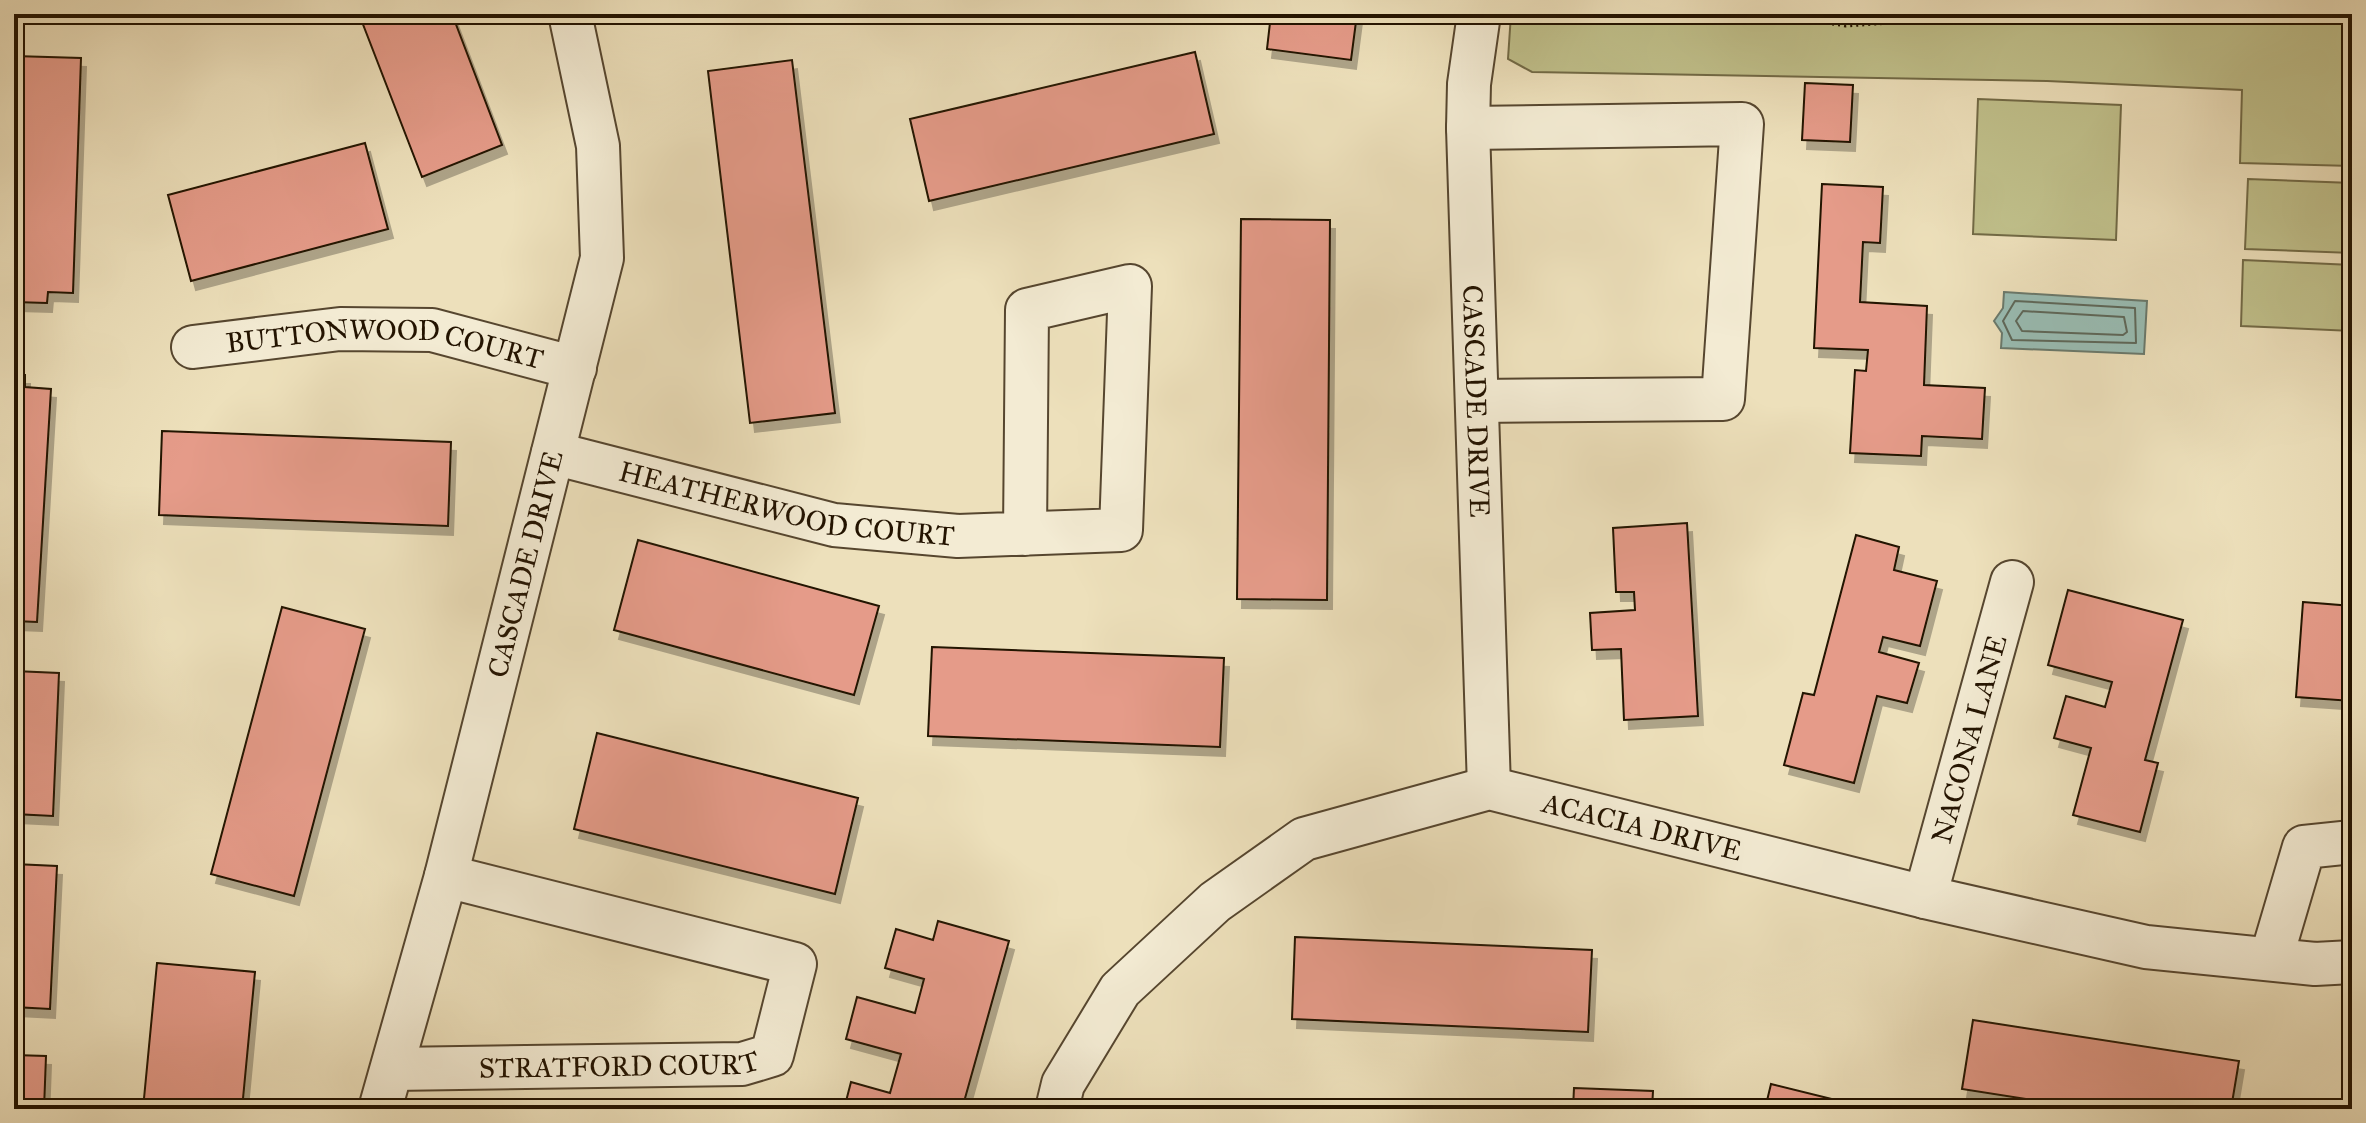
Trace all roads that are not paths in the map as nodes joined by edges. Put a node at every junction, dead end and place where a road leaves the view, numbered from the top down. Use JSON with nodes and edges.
{"nodes":[{"id":1,"x":570,"y":14,"type":"edge"},
{"id":2,"x":1479,"y":14,"type":"edge"},
{"id":3,"x":1468,"y":128,"type":"junction"},
{"id":4,"x":193,"y":347,"type":"dead end"},
{"id":5,"x":575,"y":368,"type":"junction"},
{"id":6,"x":1477,"y":401,"type":"junction"},
{"id":7,"x":553,"y":453,"type":"junction"},
{"id":8,"x":1025,"y":534,"type":"junction"},
{"id":9,"x":2012,"y":582,"type":"dead end"},
{"id":10,"x":1489,"y":788,"type":"junction"},
{"id":11,"x":2352,"y":842,"type":"edge"},
{"id":12,"x":446,"y":876,"type":"junction"},
{"id":13,"x":1925,"y":897,"type":"junction"},
{"id":14,"x":2271,"y":959,"type":"junction"},
{"id":15,"x":2352,"y":962,"type":"edge"},
{"id":16,"x":393,"y":1069,"type":"junction"},
{"id":17,"x":380,"y":1109,"type":"edge"},
{"id":18,"x":1057,"y":1109,"type":"edge"}],
"edges":[{"from":1,"to":5,"type":"street","name":"CASCADE DRIVE"},
{"from":2,"to":3,"type":"street","name":"CASCADE DRIVE"},
{"from":3,"to":6,"type":"street","name":"CASCADE DRIVE"},
{"from":3,"to":6,"type":"street"},
{"from":4,"to":5,"type":"street","name":"BUTTONWOOD COURT"},
{"from":5,"to":7,"type":"street","name":"CASCADE DRIVE"},
{"from":6,"to":10,"type":"street","name":"CASCADE DRIVE"},
{"from":7,"to":8,"type":"street","name":"HEATHERWOOD COURT"},
{"from":7,"to":12,"type":"street","name":"CASCADE DRIVE"},
{"from":8,"to":8,"type":"street","name":"HEATHERWOOD COURT"},
{"from":9,"to":13,"type":"street","name":"NACONA LANE"},
{"from":10,"to":13,"type":"street","name":"ACACIA DRIVE"},
{"from":10,"to":18,"type":"street","name":"ACACIA DRIVE"},
{"from":11,"to":14,"type":"street"},
{"from":12,"to":16,"type":"street","name":"CASCADE DRIVE"},
{"from":12,"to":16,"type":"street","name":"STRATFORD COURT"},
{"from":13,"to":14,"type":"street","name":"ACACIA DRIVE"},
{"from":14,"to":15,"type":"street","name":"ACACIA DRIVE"},
{"from":16,"to":17,"type":"street","name":"CASCADE DRIVE"}]}
